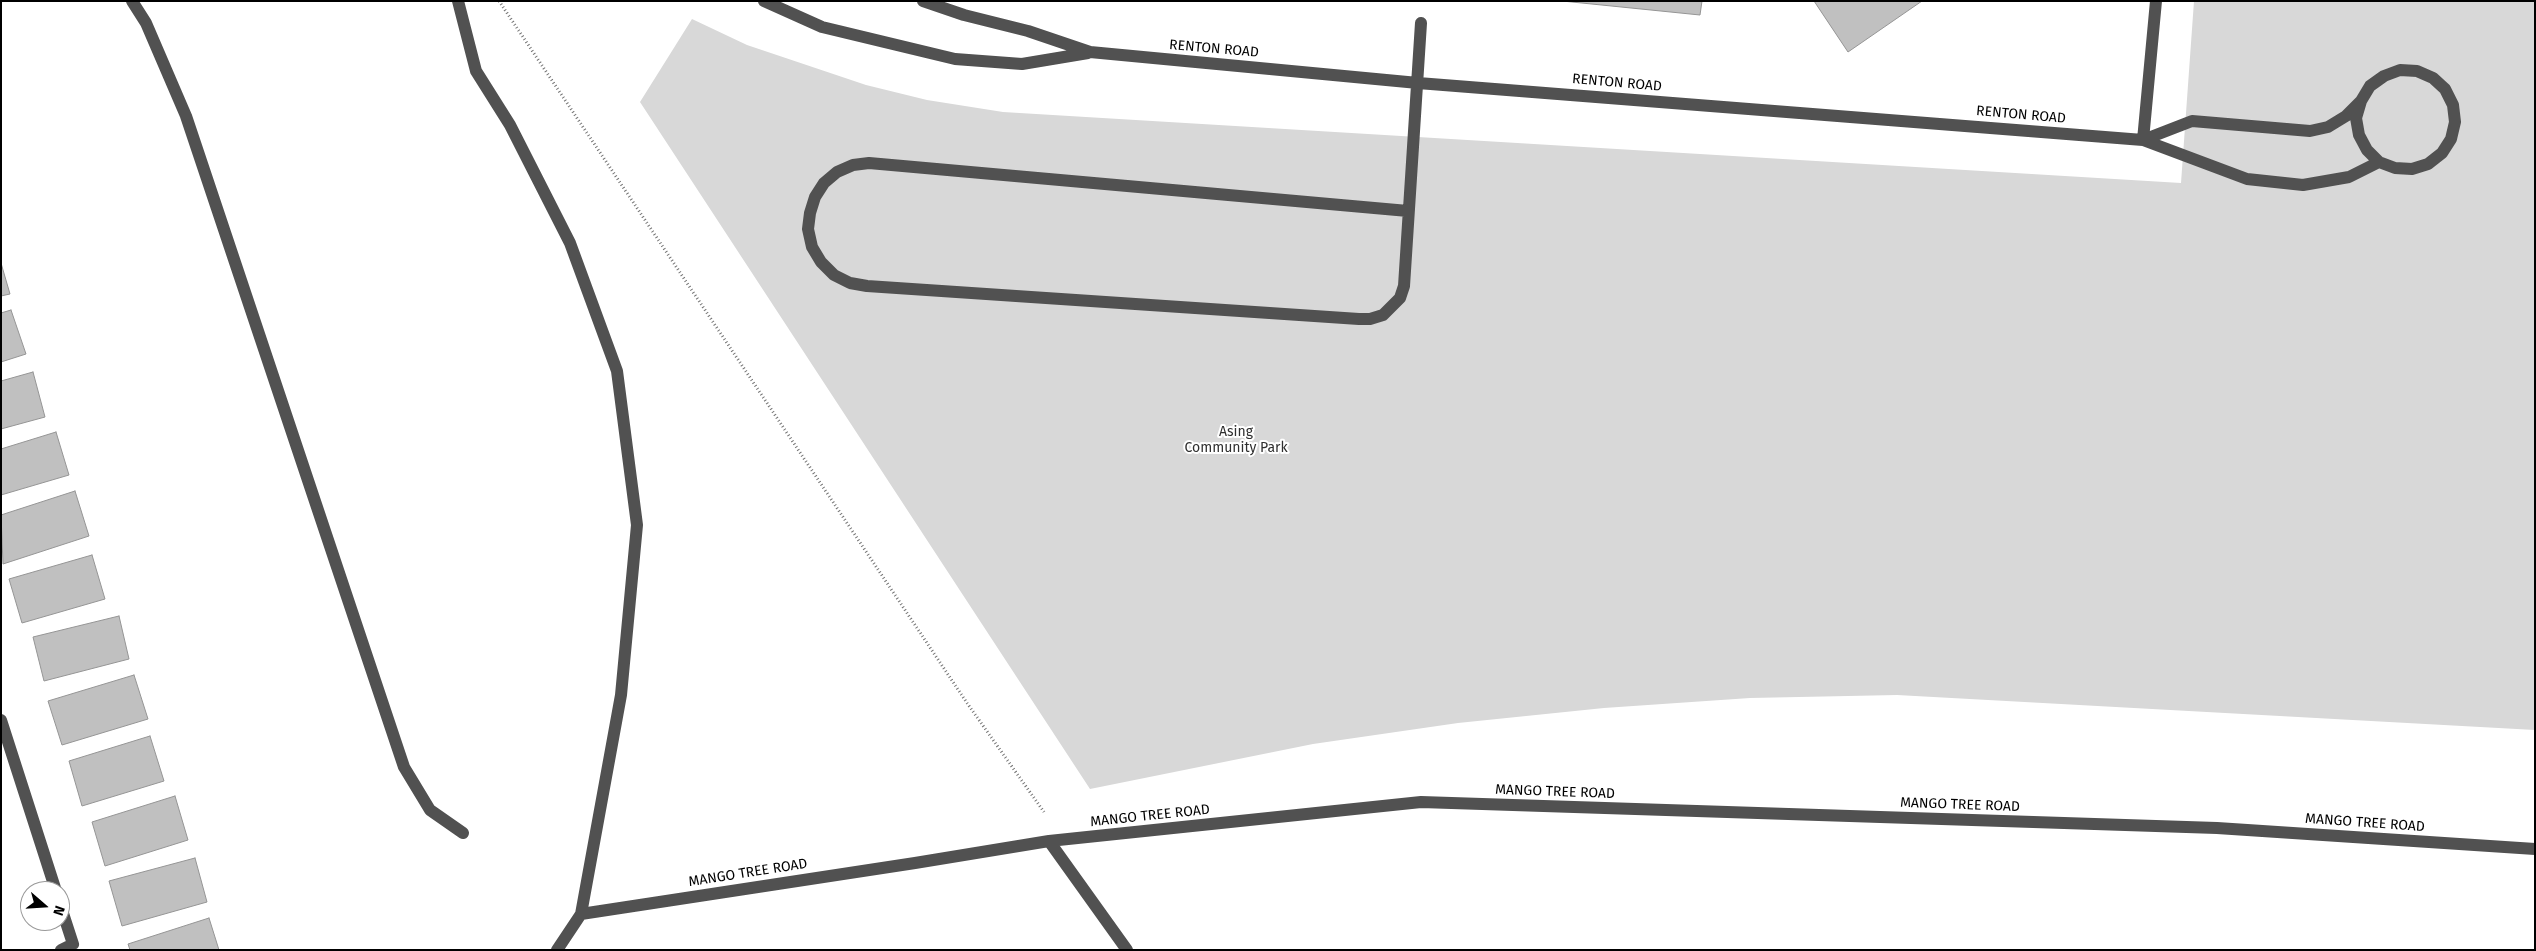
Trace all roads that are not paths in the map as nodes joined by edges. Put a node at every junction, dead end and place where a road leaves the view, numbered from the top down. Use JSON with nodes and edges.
{"nodes":[{"id":1,"x":132,"y":1,"type":"edge"},
{"id":2,"x":458,"y":1,"type":"edge"},
{"id":3,"x":764,"y":1,"type":"edge"},
{"id":4,"x":922,"y":1,"type":"edge"},
{"id":5,"x":2156,"y":1,"type":"edge"},
{"id":6,"x":1421,"y":23,"type":"dead end"},
{"id":7,"x":1090,"y":52,"type":"junction"},
{"id":8,"x":1418,"y":83,"type":"junction"},
{"id":9,"x":2360,"y":101,"type":"junction"},
{"id":10,"x":2143,"y":140,"type":"junction"},
{"id":11,"x":2379,"y":162,"type":"junction"},
{"id":12,"x":1408,"y":211,"type":"junction"},
{"id":13,"x":1,"y":720,"type":"edge"},
{"id":14,"x":463,"y":832,"type":"dead end"},
{"id":15,"x":1049,"y":841,"type":"junction"},
{"id":16,"x":2535,"y":849,"type":"edge"},
{"id":17,"x":53,"y":881,"type":"edge"},
{"id":18,"x":581,"y":914,"type":"junction"},
{"id":19,"x":69,"y":931,"type":"edge"},
{"id":20,"x":74,"y":947,"type":"edge"},
{"id":21,"x":61,"y":950,"type":"edge"},
{"id":22,"x":557,"y":950,"type":"edge"},
{"id":23,"x":1127,"y":950,"type":"edge"}],
"edges":[{"from":1,"to":14,"type":"street"},
{"from":2,"to":18,"type":"street"},
{"from":3,"to":7,"type":"street","name":"RENTON ROAD"},
{"from":4,"to":7,"type":"street","name":"RENTON ROAD"},
{"from":5,"to":10,"type":"street"},
{"from":6,"to":8,"type":"street"},
{"from":7,"to":8,"type":"street","name":"RENTON ROAD"},
{"from":8,"to":10,"type":"street","name":"RENTON ROAD"},
{"from":8,"to":12,"type":"street"},
{"from":9,"to":10,"type":"street"},
{"from":9,"to":11,"type":"street"},
{"from":9,"to":11,"type":"street"},
{"from":10,"to":11,"type":"street"},
{"from":12,"to":12,"type":"street"},
{"from":13,"to":17,"type":"street"},
{"from":15,"to":16,"type":"street","name":"MANGO TREE ROAD"},
{"from":15,"to":18,"type":"street","name":"MANGO TREE ROAD"},
{"from":15,"to":23,"type":"street"},
{"from":18,"to":22,"type":"street"},
{"from":19,"to":20,"type":"street"},
{"from":20,"to":21,"type":"street"}]}
